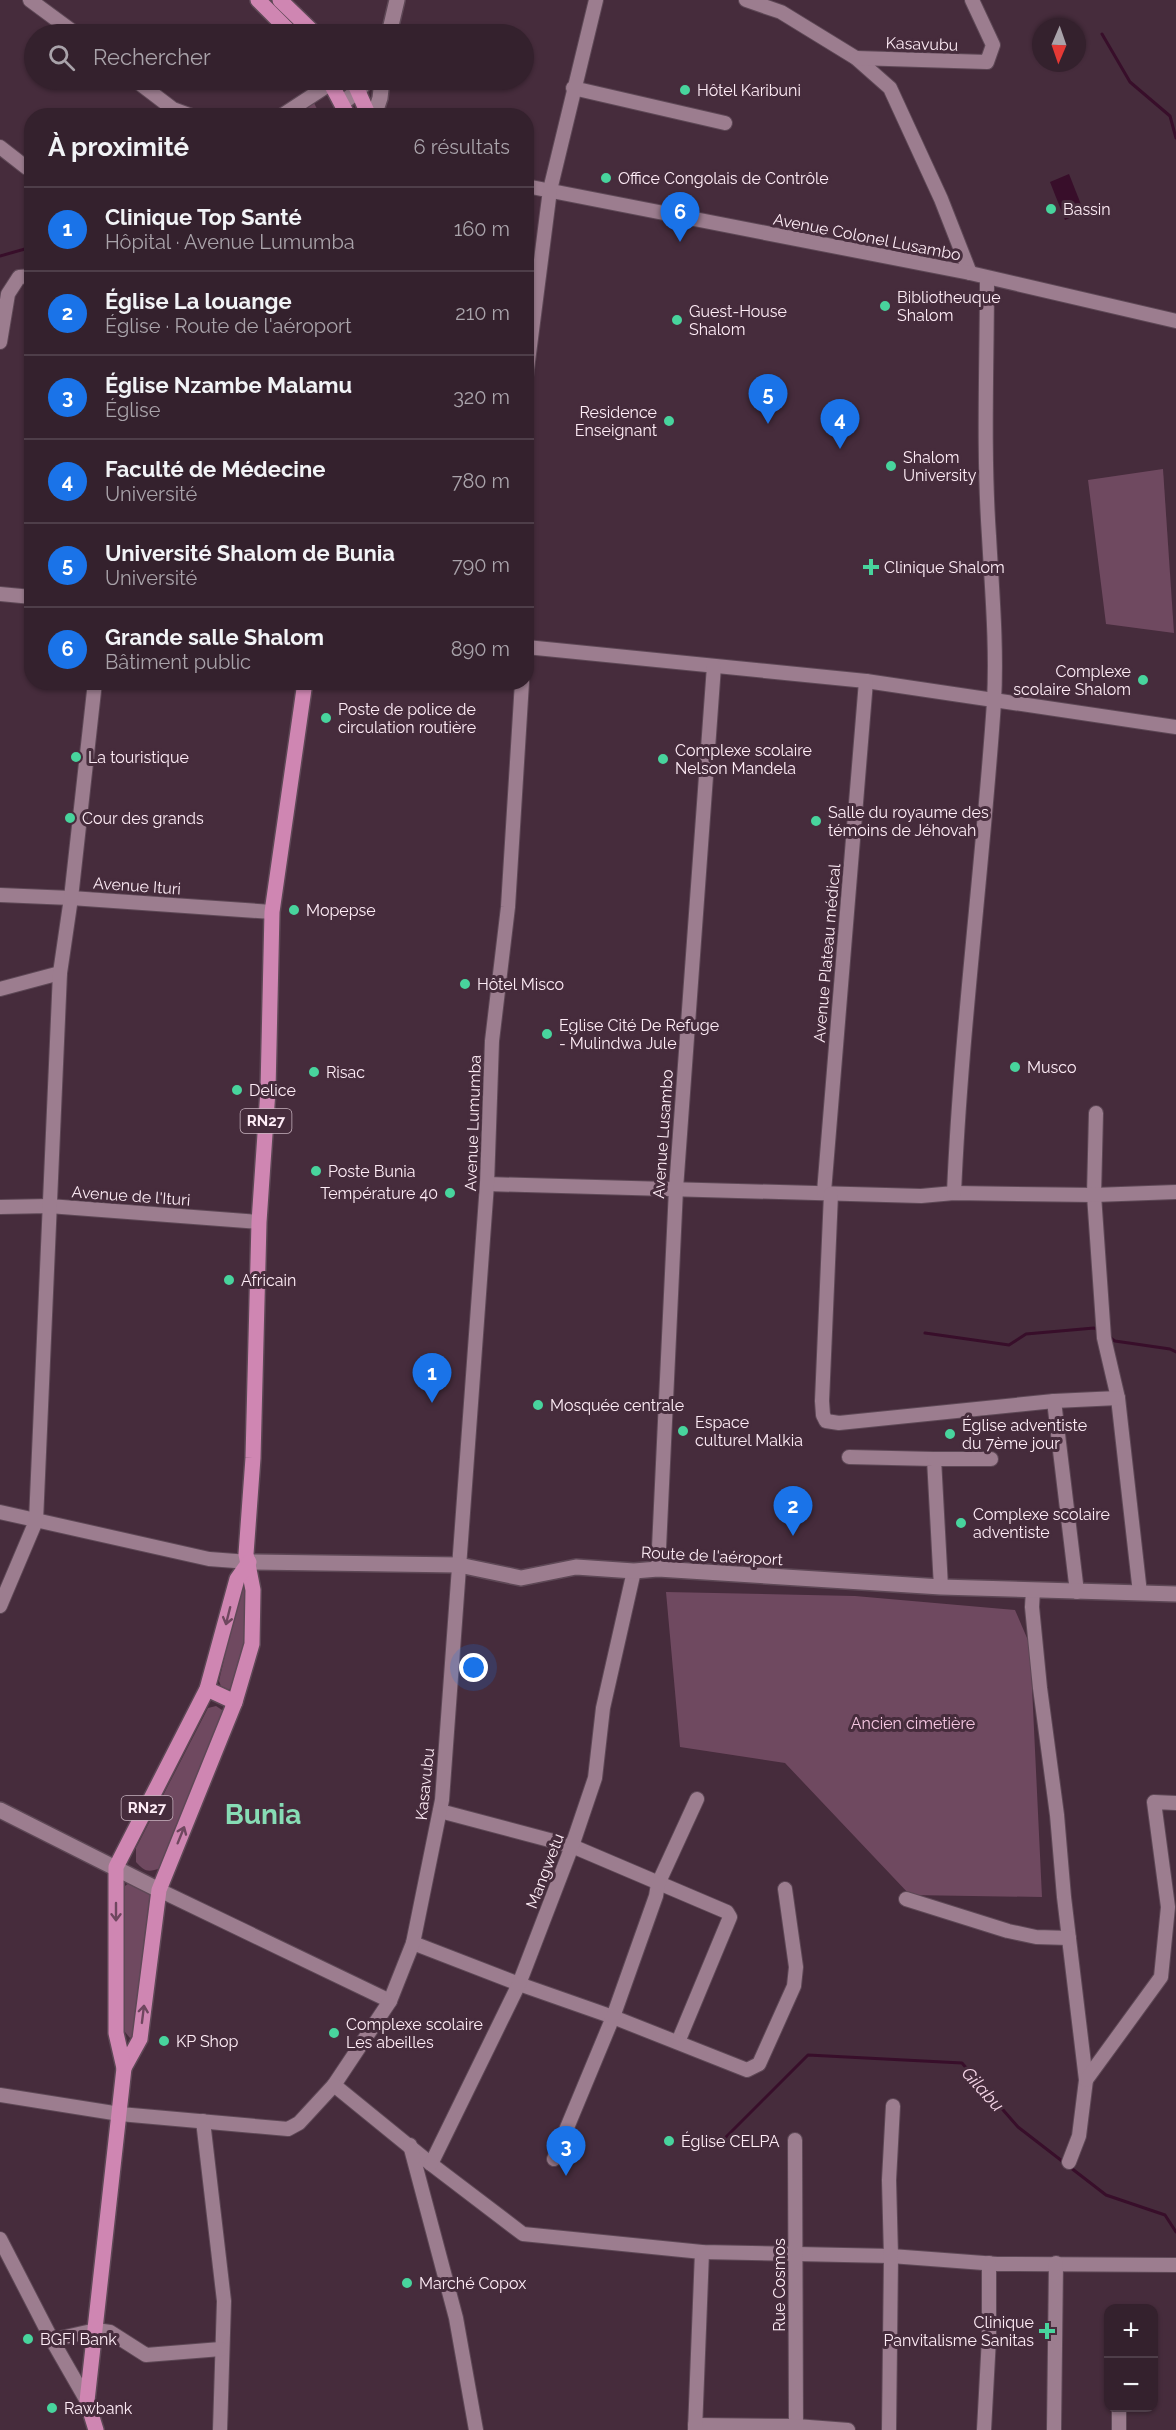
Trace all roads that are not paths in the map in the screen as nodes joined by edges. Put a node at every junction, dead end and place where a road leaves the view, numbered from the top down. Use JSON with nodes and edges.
{"nodes":[{"id":1,"x":30,"y":0,"type":"edge"},
{"id":2,"x":258,"y":0,"type":"edge"},
{"id":3,"x":280,"y":0,"type":"edge"},
{"id":4,"x":397,"y":0,"type":"edge"},
{"id":5,"x":596,"y":0,"type":"edge"},
{"id":6,"x":746,"y":0,"type":"edge"},
{"id":7,"x":974,"y":4,"type":"edge"},
{"id":8,"x":782,"y":6,"type":"edge"},
{"id":9,"x":62,"y":24,"type":"edge"},
{"id":10,"x":281,"y":24,"type":"edge"},
{"id":11,"x":305,"y":24,"type":"edge"},
{"id":12,"x":391,"y":24,"type":"edge"},
{"id":13,"x":856,"y":58,"type":"junction"},
{"id":14,"x":573,"y":88,"type":"junction"},
{"id":15,"x":148,"y":90,"type":"edge"},
{"id":16,"x":319,"y":90,"type":"edge"},
{"id":17,"x":336,"y":90,"type":"edge"},
{"id":18,"x":356,"y":90,"type":"edge"},
{"id":19,"x":362,"y":90,"type":"edge"},
{"id":20,"x":381,"y":90,"type":"edge"},
{"id":21,"x":172,"y":108,"type":"edge"},
{"id":22,"x":293,"y":108,"type":"edge"},
{"id":23,"x":345,"y":108,"type":"edge"},
{"id":24,"x":346,"y":108,"type":"edge"},
{"id":25,"x":367,"y":108,"type":"edge"},
{"id":26,"x":377,"y":108,"type":"edge"},
{"id":27,"x":726,"y":123,"type":"dead end"},
{"id":28,"x":0,"y":147,"type":"edge"},
{"id":29,"x":24,"y":166,"type":"edge"},
{"id":30,"x":534,"y":187,"type":"edge"},
{"id":31,"x":550,"y":190,"type":"junction"},
{"id":32,"x":970,"y":273,"type":"junction"},
{"id":33,"x":24,"y":277,"type":"edge"},
{"id":34,"x":987,"y":278,"type":"junction"},
{"id":35,"x":4,"y":293,"type":"edge"},
{"id":36,"x":534,"y":315,"type":"edge"},
{"id":37,"x":1176,"y":321,"type":"edge"},
{"id":38,"x":0,"y":342,"type":"edge"},
{"id":39,"x":0,"y":594,"type":"edge"},
{"id":40,"x":24,"y":596,"type":"edge"},
{"id":41,"x":534,"y":648,"type":"edge"},
{"id":42,"x":714,"y":666,"type":"junction"},
{"id":43,"x":866,"y":681,"type":"junction"},
{"id":44,"x":94,"y":690,"type":"edge"},
{"id":45,"x":304,"y":690,"type":"edge"},
{"id":46,"x":522,"y":690,"type":"edge"},
{"id":47,"x":994,"y":700,"type":"junction"},
{"id":48,"x":1176,"y":727,"type":"edge"},
{"id":49,"x":0,"y":895,"type":"edge"},
{"id":50,"x":71,"y":898,"type":"junction"},
{"id":51,"x":272,"y":912,"type":"junction"},
{"id":52,"x":60,"y":973,"type":"junction"},
{"id":53,"x":0,"y":988,"type":"edge"},
{"id":54,"x":1096,"y":1113,"type":"dead end"},
{"id":55,"x":487,"y":1184,"type":"junction"},
{"id":56,"x":676,"y":1189,"type":"junction"},
{"id":57,"x":1176,"y":1192,"type":"edge"},
{"id":58,"x":828,"y":1193,"type":"junction"},
{"id":59,"x":954,"y":1193,"type":"junction"},
{"id":60,"x":1094,"y":1195,"type":"junction"},
{"id":61,"x":49,"y":1206,"type":"junction"},
{"id":62,"x":0,"y":1207,"type":"edge"},
{"id":63,"x":259,"y":1222,"type":"junction"},
{"id":64,"x":1118,"y":1398,"type":"junction"},
{"id":65,"x":1054,"y":1401,"type":"junction"},
{"id":66,"x":849,"y":1457,"type":"dead end"},
{"id":67,"x":934,"y":1459,"type":"junction"},
{"id":68,"x":991,"y":1459,"type":"dead end"},
{"id":69,"x":0,"y":1512,"type":"edge"},
{"id":70,"x":36,"y":1521,"type":"junction"},
{"id":71,"x":249,"y":1562,"type":"junction"},
{"id":72,"x":459,"y":1565,"type":"junction"},
{"id":73,"x":658,"y":1569,"type":"junction"},
{"id":74,"x":634,"y":1571,"type":"junction"},
{"id":75,"x":941,"y":1587,"type":"junction"},
{"id":76,"x":1033,"y":1590,"type":"junction"},
{"id":77,"x":1077,"y":1592,"type":"junction"},
{"id":78,"x":1140,"y":1593,"type":"junction"},
{"id":79,"x":1176,"y":1594,"type":"edge"},
{"id":80,"x":0,"y":1606,"type":"edge"},
{"id":81,"x":207,"y":1689,"type":"junction"},
{"id":82,"x":235,"y":1702,"type":"junction"},
{"id":83,"x":696,"y":1799,"type":"dead end"},
{"id":84,"x":1176,"y":1803,"type":"edge"},
{"id":85,"x":0,"y":1810,"type":"edge"},
{"id":86,"x":440,"y":1811,"type":"junction"},
{"id":87,"x":572,"y":1846,"type":"junction"},
{"id":88,"x":116,"y":1867,"type":"junction"},
{"id":89,"x":658,"y":1884,"type":"junction"},
{"id":90,"x":785,"y":1889,"type":"dead end"},
{"id":91,"x":159,"y":1890,"type":"junction"},
{"id":92,"x":906,"y":1899,"type":"dead end"},
{"id":93,"x":1069,"y":1938,"type":"junction"},
{"id":94,"x":413,"y":1943,"type":"junction"},
{"id":95,"x":519,"y":1984,"type":"junction"},
{"id":96,"x":390,"y":2001,"type":"junction"},
{"id":97,"x":613,"y":2017,"type":"junction"},
{"id":98,"x":678,"y":2042,"type":"junction"},
{"id":99,"x":124,"y":2068,"type":"junction"},
{"id":100,"x":1086,"y":2080,"type":"junction"},
{"id":101,"x":334,"y":2085,"type":"junction"},
{"id":102,"x":0,"y":2096,"type":"edge"},
{"id":103,"x":893,"y":2106,"type":"dead end"},
{"id":104,"x":120,"y":2114,"type":"junction"},
{"id":105,"x":203,"y":2121,"type":"junction"},
{"id":106,"x":795,"y":2140,"type":"dead end"},
{"id":107,"x":410,"y":2145,"type":"junction"},
{"id":108,"x":554,"y":2159,"type":"dead end"},
{"id":109,"x":1069,"y":2162,"type":"dead end"},
{"id":110,"x":431,"y":2164,"type":"junction"},
{"id":111,"x":0,"y":2239,"type":"edge"},
{"id":112,"x":702,"y":2252,"type":"junction"},
{"id":113,"x":795,"y":2254,"type":"junction"},
{"id":114,"x":891,"y":2256,"type":"junction"},
{"id":115,"x":989,"y":2263,"type":"junction"},
{"id":116,"x":1056,"y":2263,"type":"junction"},
{"id":117,"x":1176,"y":2265,"type":"edge"},
{"id":118,"x":96,"y":2330,"type":"junction"},
{"id":119,"x":52,"y":2340,"type":"junction"},
{"id":120,"x":221,"y":2349,"type":"junction"},
{"id":121,"x":87,"y":2401,"type":"junction"},
{"id":122,"x":1119,"y":2412,"type":"edge"},
{"id":123,"x":695,"y":2427,"type":"edge"},
{"id":124,"x":796,"y":2428,"type":"edge"},
{"id":125,"x":96,"y":2430,"type":"edge"},
{"id":126,"x":220,"y":2430,"type":"edge"},
{"id":127,"x":476,"y":2430,"type":"edge"},
{"id":128,"x":848,"y":2430,"type":"edge"},
{"id":129,"x":889,"y":2430,"type":"edge"},
{"id":130,"x":984,"y":2430,"type":"edge"},
{"id":131,"x":1054,"y":2430,"type":"edge"},
{"id":132,"x":1119,"y":2430,"type":"edge"}],
"edges":[{"from":1,"to":9,"type":"street"},
{"from":2,"to":10,"type":"main road"},
{"from":3,"to":11,"type":"main road"},
{"from":4,"to":12,"type":"street"},
{"from":5,"to":14,"type":"street"},
{"from":6,"to":8,"type":"street"},
{"from":7,"to":13,"type":"street","name":"Kasavubu"},
{"from":8,"to":13,"type":"street"},
{"from":13,"to":32,"type":"street"},
{"from":14,"to":27,"type":"street"},
{"from":14,"to":31,"type":"street"},
{"from":15,"to":21,"type":"street"},
{"from":16,"to":22,"type":"street"},
{"from":17,"to":23,"type":"main road"},
{"from":18,"to":24,"type":"street"},
{"from":19,"to":25,"type":"main road"},
{"from":20,"to":26,"type":"street"},
{"from":28,"to":29,"type":"street"},
{"from":30,"to":31,"type":"street","name":"Avenue Colonel Lusambo"},
{"from":31,"to":32,"type":"street","name":"Avenue Colonel Lusambo"},
{"from":31,"to":36,"type":"street"},
{"from":32,"to":34,"type":"street","name":"Avenue Colonel Lusambo"},
{"from":33,"to":35,"type":"street"},
{"from":34,"to":37,"type":"street","name":"Avenue Colonel Lusambo"},
{"from":34,"to":47,"type":"street"},
{"from":35,"to":38,"type":"street"},
{"from":39,"to":40,"type":"street"},
{"from":41,"to":42,"type":"street"},
{"from":42,"to":43,"type":"street"},
{"from":42,"to":56,"type":"street","name":"Avenue Lusambo"},
{"from":43,"to":47,"type":"street"},
{"from":43,"to":58,"type":"street","name":"Avenue Plateau médical"},
{"from":44,"to":50,"type":"street"},
{"from":45,"to":51,"type":"main road","number":"RN27"},
{"from":46,"to":55,"type":"street","name":"Avenue Lumumba"},
{"from":47,"to":48,"type":"street"},
{"from":47,"to":59,"type":"street"},
{"from":49,"to":50,"type":"street","name":"Avenue Ituri"},
{"from":50,"to":51,"type":"street","name":"Avenue Ituri"},
{"from":50,"to":52,"type":"street"},
{"from":51,"to":63,"type":"main road","number":"RN27"},
{"from":52,"to":53,"type":"street"},
{"from":52,"to":61,"type":"street"},
{"from":54,"to":60,"type":"street"},
{"from":55,"to":56,"type":"street"},
{"from":55,"to":72,"type":"street","name":"Avenue Lumumba"},
{"from":56,"to":58,"type":"street"},
{"from":56,"to":73,"type":"street","name":"Avenue Lusambo"},
{"from":57,"to":60,"type":"street"},
{"from":58,"to":59,"type":"street"},
{"from":58,"to":65,"type":"street","name":"Avenue Plateau médical"},
{"from":59,"to":60,"type":"street"},
{"from":60,"to":64,"type":"street"},
{"from":61,"to":62,"type":"street","name":"Avenue de l'Ituri"},
{"from":61,"to":63,"type":"street","name":"Avenue de l'Ituri"},
{"from":61,"to":70,"type":"street"},
{"from":63,"to":71,"type":"main road","number":"RN27"},
{"from":64,"to":65,"type":"street"},
{"from":64,"to":78,"type":"street"},
{"from":65,"to":77,"type":"street"},
{"from":66,"to":67,"type":"street"},
{"from":67,"to":68,"type":"street"},
{"from":67,"to":75,"type":"street"},
{"from":69,"to":70,"type":"street"},
{"from":70,"to":71,"type":"street"},
{"from":70,"to":80,"type":"street"},
{"from":71,"to":72,"type":"street","name":"Route de l'aéroport"},
{"from":71,"to":81,"type":"main road","number":"RN27","one_way":true},
{"from":71,"to":82,"type":"main road","number":"RN27"},
{"from":72,"to":74,"type":"street","name":"Route de l'aéroport"},
{"from":72,"to":86,"type":"street","name":"Kasavubu"},
{"from":73,"to":74,"type":"street","name":"Route de l'aéroport"},
{"from":73,"to":75,"type":"street","name":"Route de l'aéroport"},
{"from":74,"to":87,"type":"street","name":"Mangwetu"},
{"from":75,"to":76,"type":"street","name":"Route de l'aéroport"},
{"from":76,"to":77,"type":"street","name":"Route de l'aéroport"},
{"from":76,"to":93,"type":"street"},
{"from":77,"to":78,"type":"street","name":"Route de l'aéroport"},
{"from":78,"to":79,"type":"street","name":"Route de l'aéroport"},
{"from":81,"to":82,"type":"main road"},
{"from":81,"to":88,"type":"main road","number":"RN27"},
{"from":91,"to":82,"type":"main road","number":"RN27","one_way":true},
{"from":83,"to":89,"type":"street"},
{"from":84,"to":100,"type":"street"},
{"from":85,"to":88,"type":"street"},
{"from":86,"to":87,"type":"street"},
{"from":86,"to":94,"type":"street","name":"Kasavubu"},
{"from":87,"to":89,"type":"street"},
{"from":87,"to":95,"type":"street","name":"Mangwetu"},
{"from":88,"to":91,"type":"street"},
{"from":88,"to":99,"type":"main road","number":"RN27","one_way":true},
{"from":89,"to":97,"type":"street"},
{"from":89,"to":98,"type":"street"},
{"from":90,"to":98,"type":"street"},
{"from":91,"to":96,"type":"street"},
{"from":99,"to":91,"type":"main road","number":"RN27","one_way":true},
{"from":92,"to":93,"type":"street"},
{"from":93,"to":100,"type":"street"},
{"from":94,"to":95,"type":"street"},
{"from":94,"to":96,"type":"street","name":"Kasavubu"},
{"from":95,"to":97,"type":"street"},
{"from":95,"to":110,"type":"street","name":"Mangwetu"},
{"from":96,"to":101,"type":"street","name":"Kasavubu"},
{"from":97,"to":98,"type":"street"},
{"from":97,"to":108,"type":"street"},
{"from":99,"to":104,"type":"main road","number":"RN27"},
{"from":100,"to":109,"type":"street"},
{"from":101,"to":105,"type":"street","name":"Kasavubu"},
{"from":101,"to":107,"type":"street"},
{"from":102,"to":104,"type":"street","name":"Kasavubu"},
{"from":103,"to":114,"type":"street"},
{"from":104,"to":105,"type":"street","name":"Kasavubu"},
{"from":104,"to":118,"type":"main road","number":"RN27"},
{"from":105,"to":120,"type":"street"},
{"from":106,"to":113,"type":"street","name":"Rue Cosmos"},
{"from":107,"to":110,"type":"street"},
{"from":107,"to":127,"type":"street"},
{"from":110,"to":112,"type":"street"},
{"from":111,"to":119,"type":"street"},
{"from":112,"to":113,"type":"street"},
{"from":112,"to":123,"type":"street"},
{"from":113,"to":114,"type":"street"},
{"from":113,"to":124,"type":"street","name":"Rue Cosmos"},
{"from":114,"to":115,"type":"street"},
{"from":114,"to":129,"type":"street"},
{"from":115,"to":116,"type":"street"},
{"from":115,"to":130,"type":"street"},
{"from":116,"to":117,"type":"street"},
{"from":116,"to":131,"type":"street"},
{"from":118,"to":119,"type":"street"},
{"from":118,"to":120,"type":"street"},
{"from":118,"to":121,"type":"main road","number":"RN27"},
{"from":119,"to":121,"type":"street"},
{"from":120,"to":126,"type":"street"},
{"from":121,"to":125,"type":"main road","number":"RN27"},
{"from":122,"to":132,"type":"street"},
{"from":123,"to":124,"type":"street"},
{"from":124,"to":128,"type":"street"}]}
